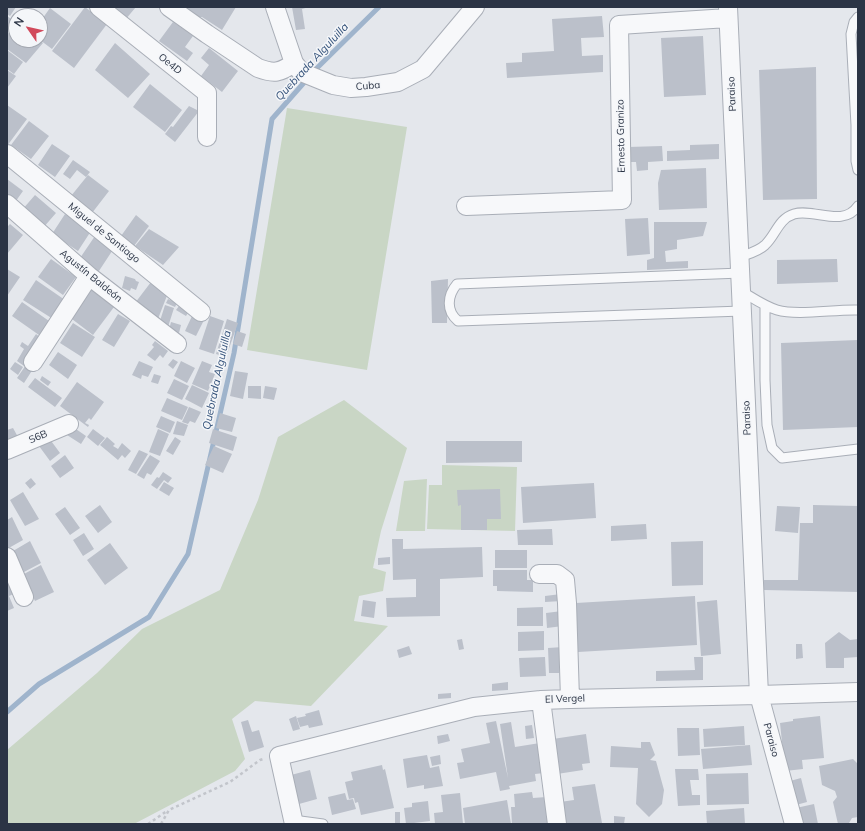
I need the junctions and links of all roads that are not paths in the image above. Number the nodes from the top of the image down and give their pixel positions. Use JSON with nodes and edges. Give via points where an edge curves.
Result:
{"nodes":[{"id":1,"x":99,"y":7,"type":"edge"},
{"id":2,"x":170,"y":7,"type":"edge"},
{"id":3,"x":275,"y":7,"type":"edge"},
{"id":4,"x":475,"y":7,"type":"edge"},
{"id":5,"x":728,"y":12,"type":"edge"},
{"id":6,"x":858,"y":17,"type":"edge"},
{"id":7,"x":855,"y":50,"type":"edge"},
{"id":8,"x":294,"y":64,"type":"junction"},
{"id":9,"x":856,"y":100,"type":"edge"},
{"id":10,"x":207,"y":137,"type":"dead end"},
{"id":11,"x":7,"y":154,"type":"edge"},
{"id":12,"x":858,"y":170,"type":"edge"},
{"id":13,"x":7,"y":204,"type":"edge"},
{"id":14,"x":466,"y":206,"type":"dead end"},
{"id":15,"x":858,"y":206,"type":"edge"},
{"id":16,"x":740,"y":265,"type":"junction"},
{"id":17,"x":88,"y":276,"type":"junction"},
{"id":18,"x":742,"y":291,"type":"junction"},
{"id":19,"x":765,"y":305,"type":"junction"},
{"id":20,"x":858,"y":310,"type":"edge"},
{"id":21,"x":742,"y":311,"type":"junction"},
{"id":22,"x":201,"y":312,"type":"dead end"},
{"id":23,"x":177,"y":344,"type":"dead end"},
{"id":24,"x":33,"y":362,"type":"dead end"},
{"id":25,"x":69,"y":424,"type":"dead end"},
{"id":26,"x":858,"y":449,"type":"edge"},
{"id":27,"x":7,"y":450,"type":"edge"},
{"id":28,"x":7,"y":557,"type":"edge"},
{"id":29,"x":539,"y":574,"type":"dead end"},
{"id":30,"x":24,"y":597,"type":"dead end"},
{"id":31,"x":858,"y":692,"type":"edge"},
{"id":32,"x":759,"y":695,"type":"junction"},
{"id":33,"x":570,"y":699,"type":"junction"},
{"id":34,"x":541,"y":700,"type":"junction"},
{"id":35,"x":293,"y":822,"type":"edge"},
{"id":36,"x":323,"y":824,"type":"edge"},
{"id":37,"x":557,"y":824,"type":"edge"},
{"id":38,"x":794,"y":824,"type":"edge"}],
"edges":[{"from":1,"to":10,"type":"street","name":"Oe4D","via":[[207,93]]},
{"from":2,"to":8,"type":"street","via":[[258,68],[282,71]]},
{"from":3,"to":8,"type":"street"},
{"from":4,"to":8,"type":"street","name":"Cuba","via":[[423,69],[398,82],[366,88],[333,85],[301,72]]},
{"from":5,"to":14,"type":"street","name":"Ernesto Granizo","via":[[619,25],[622,200]]},
{"from":5,"to":16,"type":"street","name":"Paraiso"},
{"from":6,"to":7,"type":"lane","via":[[851,34]]},
{"from":7,"to":9,"type":"lane"},
{"from":9,"to":12,"type":"lane"},
{"from":11,"to":22,"type":"street","name":"Miguel de Santiago"},
{"from":13,"to":17,"type":"street","name":"Agustín Baldeón"},
{"from":15,"to":16,"type":"lane","via":[[854,213],[844,216],[801,212],[792,214],[784,219],[765,246]]},
{"from":16,"to":18,"type":"street","name":"Paraiso"},
{"from":16,"to":21,"type":"lane","via":[[457,284],[451,291],[449,305],[452,316],[458,321]]},
{"from":17,"to":23,"type":"street","name":"Agustín Baldeón"},
{"from":17,"to":24,"type":"street"},
{"from":18,"to":19,"type":"lane"},
{"from":18,"to":21,"type":"street","name":"Paraiso"},
{"from":19,"to":20,"type":"lane","via":[[779,310],[802,312]]},
{"from":19,"to":26,"type":"lane","via":[[767,426],[772,448],[782,458]]},
{"from":21,"to":32,"type":"street","name":"Paraiso"},
{"from":25,"to":27,"type":"street","name":"S6B"},
{"from":28,"to":30,"type":"street"},
{"from":29,"to":33,"type":"street","via":[[557,574],[565,580]]},
{"from":31,"to":32,"type":"street","name":"El Vergel"},
{"from":32,"to":33,"type":"street","name":"El Vergel"},
{"from":32,"to":38,"type":"street","name":"Paraiso"},
{"from":33,"to":34,"type":"street","name":"El Vergel"},
{"from":34,"to":35,"type":"street","name":"El Vergel","via":[[474,708],[279,756]]},
{"from":34,"to":37,"type":"street"},
{"from":35,"to":36,"type":"lane"}]}
